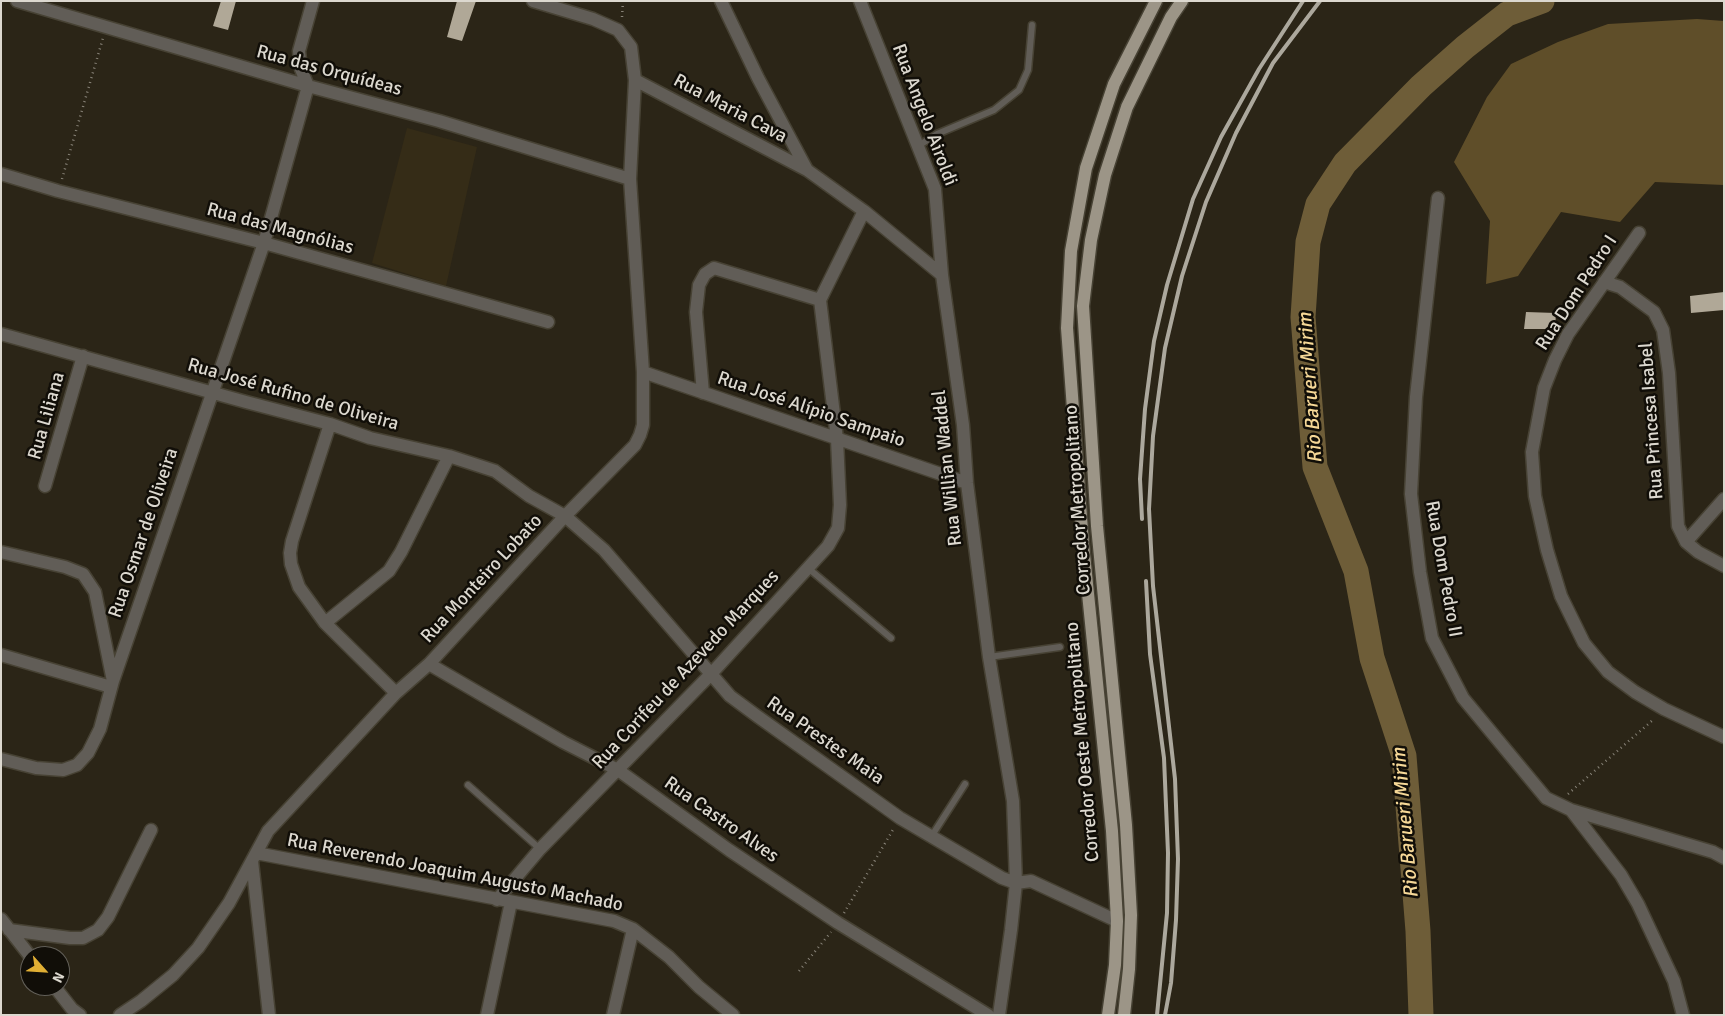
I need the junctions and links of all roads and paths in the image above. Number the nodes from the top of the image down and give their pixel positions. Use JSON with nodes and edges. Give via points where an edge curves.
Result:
{"nodes":[{"id":1,"x":17,"y":1,"type":"edge"},
{"id":2,"x":314,"y":1,"type":"edge"},
{"id":3,"x":533,"y":1,"type":"edge"},
{"id":4,"x":721,"y":1,"type":"edge"},
{"id":5,"x":860,"y":1,"type":"edge"},
{"id":6,"x":1156,"y":1,"type":"edge"},
{"id":7,"x":1182,"y":1,"type":"edge"},
{"id":8,"x":1032,"y":26,"type":"dead end"},
{"id":9,"x":106,"y":27,"type":"junction"},
{"id":10,"x":635,"y":80,"type":"junction"},
{"id":11,"x":308,"y":86,"type":"junction"},
{"id":12,"x":918,"y":146,"type":"junction"},
{"id":13,"x":807,"y":170,"type":"junction"},
{"id":14,"x":1,"y":174,"type":"edge"},
{"id":15,"x":630,"y":179,"type":"junction"},
{"id":16,"x":58,"y":190,"type":"junction"},
{"id":17,"x":1438,"y":198,"type":"dead end"},
{"id":18,"x":864,"y":211,"type":"junction"},
{"id":19,"x":1639,"y":233,"type":"dead end"},
{"id":20,"x":264,"y":243,"type":"junction"},
{"id":21,"x":942,"y":275,"type":"junction"},
{"id":22,"x":1604,"y":282,"type":"junction"},
{"id":23,"x":820,"y":300,"type":"junction"},
{"id":24,"x":548,"y":322,"type":"dead end"},
{"id":25,"x":1,"y":334,"type":"edge"},
{"id":26,"x":83,"y":356,"type":"junction"},
{"id":27,"x":643,"y":372,"type":"junction"},
{"id":28,"x":213,"y":392,"type":"junction"},
{"id":29,"x":703,"y":393,"type":"junction"},
{"id":30,"x":330,"y":424,"type":"junction"},
{"id":31,"x":837,"y":439,"type":"junction"},
{"id":32,"x":449,"y":456,"type":"junction"},
{"id":33,"x":967,"y":483,"type":"junction"},
{"id":34,"x":46,"y":486,"type":"dead end"},
{"id":35,"x":1724,"y":499,"type":"edge"},
{"id":36,"x":565,"y":516,"type":"junction"},
{"id":37,"x":1686,"y":542,"type":"junction"},
{"id":38,"x":1,"y":552,"type":"edge"},
{"id":39,"x":1724,"y":566,"type":"edge"},
{"id":40,"x":808,"y":568,"type":"junction"},
{"id":41,"x":325,"y":623,"type":"junction"},
{"id":42,"x":891,"y":638,"type":"dead end"},
{"id":43,"x":1060,"y":648,"type":"dead end"},
{"id":44,"x":1,"y":655,"type":"edge"},
{"id":45,"x":989,"y":657,"type":"junction"},
{"id":46,"x":429,"y":664,"type":"junction"},
{"id":47,"x":711,"y":674,"type":"junction"},
{"id":48,"x":112,"y":684,"type":"junction"},
{"id":49,"x":396,"y":693,"type":"junction"},
{"id":50,"x":1664,"y":709,"type":"junction"},
{"id":51,"x":1724,"y":737,"type":"edge"},
{"id":52,"x":1,"y":759,"type":"edge"},
{"id":53,"x":618,"y":770,"type":"junction"},
{"id":54,"x":964,"y":784,"type":"dead end"},
{"id":55,"x":468,"y":785,"type":"dead end"},
{"id":56,"x":1558,"y":802,"type":"junction"},
{"id":57,"x":1571,"y":810,"type":"junction"},
{"id":58,"x":900,"y":818,"type":"junction"},
{"id":59,"x":151,"y":830,"type":"dead end"},
{"id":60,"x":931,"y":836,"type":"junction"},
{"id":61,"x":540,"y":849,"type":"junction"},
{"id":62,"x":254,"y":857,"type":"junction"},
{"id":63,"x":1724,"y":858,"type":"edge"},
{"id":64,"x":1016,"y":882,"type":"junction"},
{"id":65,"x":498,"y":900,"type":"junction"},
{"id":66,"x":511,"y":902,"type":"junction"},
{"id":67,"x":1,"y":919,"type":"edge"},
{"id":68,"x":1117,"y":921,"type":"junction"},
{"id":69,"x":838,"y":923,"type":"junction"},
{"id":70,"x":633,"y":929,"type":"junction"},
{"id":71,"x":9,"y":930,"type":"junction"},
{"id":72,"x":22,"y":946,"type":"edge"},
{"id":73,"x":799,"y":971,"type":"dead end"},
{"id":74,"x":62,"y":996,"type":"edge"},
{"id":75,"x":80,"y":1015,"type":"edge"},
{"id":76,"x":120,"y":1015,"type":"edge"},
{"id":77,"x":269,"y":1015,"type":"edge"},
{"id":78,"x":487,"y":1015,"type":"edge"},
{"id":79,"x":613,"y":1015,"type":"edge"},
{"id":80,"x":733,"y":1015,"type":"edge"},
{"id":81,"x":988,"y":1015,"type":"edge"},
{"id":82,"x":999,"y":1015,"type":"edge"},
{"id":83,"x":1108,"y":1015,"type":"edge"},
{"id":84,"x":1123,"y":1015,"type":"edge"},
{"id":85,"x":1683,"y":1015,"type":"edge"}],
"edges":[{"from":1,"to":9,"type":"street","name":"Rua das Orquídeas"},
{"from":2,"to":11,"type":"street","via":[[299,51],[301,69]]},
{"from":3,"to":10,"type":"street","name":"Rua Monteiro Lobato","via":[[618,30],[631,47]]},
{"from":4,"to":13,"type":"street"},
{"from":5,"to":12,"type":"street","name":"Rua Angelo Airoldi"},
{"from":6,"to":68,"type":"main road","name":"Corredor Oeste Metropolitano","via":[[1114,84],[1086,168],[1071,252],[1067,328],[1083,544],[1112,831]]},
{"from":7,"to":84,"type":"main road","name":"Corredor Metropolitano","via":[[1126,107],[1105,175],[1093,230],[1083,306],[1097,526],[1126,825],[1131,915]]},
{"from":8,"to":12,"type":"lane","via":[[1028,70],[1019,90],[994,110],[937,134]]},
{"from":9,"to":11,"type":"street","name":"Rua das Orquídeas"},
{"from":9,"to":16,"type":"path"},
{"from":10,"to":13,"type":"street","name":"Rua Maria Cava"},
{"from":10,"to":15,"type":"street","name":"Rua Monteiro Lobato"},
{"from":11,"to":15,"type":"street","name":"Rua das Orquídeas","via":[[439,120]]},
{"from":11,"to":20,"type":"street","name":"Rua Osmar de Oliveira"},
{"from":12,"to":21,"type":"street","name":"Rua Angelo Airoldi","via":[[935,189]]},
{"from":13,"to":18,"type":"street"},
{"from":14,"to":16,"type":"street","name":"Rua das Magnólias"},
{"from":15,"to":27,"type":"street","name":"Rua Monteiro Lobato"},
{"from":16,"to":20,"type":"street","name":"Rua das Magnólias"},
{"from":17,"to":56,"type":"street","name":"Rua Dom Pedro II","via":[[1416,397],[1411,494],[1432,638],[1463,698],[1546,798]]},
{"from":18,"to":21,"type":"street"},
{"from":18,"to":23,"type":"street"},
{"from":19,"to":22,"type":"street","name":"Rua Dom Pedro I"},
{"from":20,"to":24,"type":"street","name":"Rua das Magnólias"},
{"from":20,"to":28,"type":"street","name":"Rua Osmar de Oliveira"},
{"from":21,"to":33,"type":"street","name":"Rua Willian Waddel","via":[[963,425]]},
{"from":22,"to":37,"type":"street","name":"Rua Princesa Isabel","via":[[1620,287],[1654,312],[1664,330],[1678,526]]},
{"from":22,"to":50,"type":"street","name":"Rua Dom Pedro I","via":[[1568,334],[1544,388],[1532,452],[1535,496],[1561,596],[1584,643],[1608,672]]},
{"from":23,"to":29,"type":"street","via":[[714,268],[706,274],[699,285],[696,312]]},
{"from":23,"to":31,"type":"street","name":"Rua Corifeu de Azevedo Marques"},
{"from":25,"to":26,"type":"street","name":"Rua José Rufino de Oliveira"},
{"from":26,"to":28,"type":"street","name":"Rua José Rufino de Oliveira"},
{"from":26,"to":34,"type":"street","name":"Rua Liliana"},
{"from":27,"to":29,"type":"street","name":"Rua José Alípio Sampaio"},
{"from":27,"to":36,"type":"street","name":"Rua Monteiro Lobato","via":[[643,425],[635,445]]},
{"from":28,"to":30,"type":"street","name":"Rua José Rufino de Oliveira"},
{"from":28,"to":48,"type":"street","name":"Rua Osmar de Oliveira"},
{"from":29,"to":31,"type":"street","name":"Rua José Alípio Sampaio"},
{"from":30,"to":32,"type":"street","name":"Rua José Rufino de Oliveira","via":[[370,438]]},
{"from":30,"to":41,"type":"street","via":[[290,553],[299,587]]},
{"from":31,"to":33,"type":"street","name":"Rua José Alípio Sampaio"},
{"from":31,"to":40,"type":"street","name":"Rua Corifeu de Azevedo Marques","via":[[838,528],[828,546]]},
{"from":32,"to":36,"type":"street","name":"Rua José Rufino de Oliveira","via":[[495,471],[529,496]]},
{"from":32,"to":41,"type":"street","via":[[389,571]]},
{"from":33,"to":45,"type":"street","name":"Rua Willian Waddel"},
{"from":35,"to":37,"type":"street"},
{"from":36,"to":46,"type":"street","name":"Rua Monteiro Lobato"},
{"from":36,"to":47,"type":"street","name":"Rua Prestes Maia","via":[[604,550]]},
{"from":37,"to":39,"type":"street"},
{"from":38,"to":48,"type":"street","via":[[83,574],[95,592]]},
{"from":40,"to":42,"type":"lane"},
{"from":40,"to":47,"type":"street","name":"Rua Corifeu de Azevedo Marques"},
{"from":41,"to":49,"type":"street"},
{"from":43,"to":45,"type":"lane"},
{"from":44,"to":48,"type":"street"},
{"from":45,"to":64,"type":"street","name":"Rua Willian Waddel","via":[[1013,801]]},
{"from":46,"to":49,"type":"street","name":"Rua Monteiro Lobato"},
{"from":46,"to":53,"type":"street","name":"Rua Castro Alves"},
{"from":47,"to":53,"type":"street","name":"Rua Corifeu de Azevedo Marques"},
{"from":47,"to":58,"type":"street","name":"Rua Prestes Maia","via":[[730,696]]},
{"from":48,"to":52,"type":"street","name":"Rua Osmar de Oliveira","via":[[100,730],[78,765],[62,770],[36,768]]},
{"from":49,"to":62,"type":"street","name":"Rua Monteiro Lobato","via":[[268,831]]},
{"from":50,"to":51,"type":"street","name":"Rua Dom Pedro I"},
{"from":50,"to":56,"type":"path"},
{"from":53,"to":61,"type":"street","name":"Rua Corifeu de Azevedo Marques"},
{"from":53,"to":69,"type":"street","name":"Rua Castro Alves"},
{"from":54,"to":60,"type":"lane"},
{"from":55,"to":61,"type":"lane"},
{"from":56,"to":57,"type":"street","name":"Rua Dom Pedro II"},
{"from":57,"to":63,"type":"street"},
{"from":57,"to":85,"type":"street","name":"Rua Dom Pedro II","via":[[1621,875],[1638,904],[1674,981]]},
{"from":58,"to":60,"type":"street","name":"Rua Prestes Maia"},
{"from":58,"to":69,"type":"path"},
{"from":59,"to":71,"type":"street","via":[[108,917],[98,930],[83,938],[70,938]]},
{"from":60,"to":64,"type":"street","name":"Rua Prestes Maia","via":[[1002,878]]},
{"from":61,"to":65,"type":"street","name":"Rua Corifeu de Azevedo Marques"},
{"from":62,"to":65,"type":"street","name":"Rua Reverendo Joaquim Augusto Machado"},
{"from":62,"to":76,"type":"street","name":"Rua Monteiro Lobato","via":[[229,903],[198,948],[174,975]]},
{"from":62,"to":77,"type":"street"},
{"from":64,"to":68,"type":"street","name":"Rua Prestes Maia","via":[[1031,881]]},
{"from":64,"to":82,"type":"street","name":"Rua Willian Waddel"},
{"from":65,"to":66,"type":"street","name":"Rua Reverendo Joaquim Augusto Machado"},
{"from":66,"to":70,"type":"street","name":"Rua Reverendo Joaquim Augusto Machado","via":[[560,909],[614,921]]},
{"from":66,"to":78,"type":"street"},
{"from":67,"to":71,"type":"street"},
{"from":68,"to":83,"type":"main road","name":"Corredor Oeste Metropolitano"},
{"from":68,"to":84,"type":"main road","via":[[1124,945],[1120,1004]]},
{"from":69,"to":73,"type":"path"},
{"from":69,"to":81,"type":"street","name":"Rua Castro Alves"},
{"from":70,"to":79,"type":"street"},
{"from":70,"to":80,"type":"street","name":"Rua Reverendo Joaquim Augusto Machado","via":[[669,956]]},
{"from":71,"to":72,"type":"street"},
{"from":74,"to":75,"type":"street"}]}
